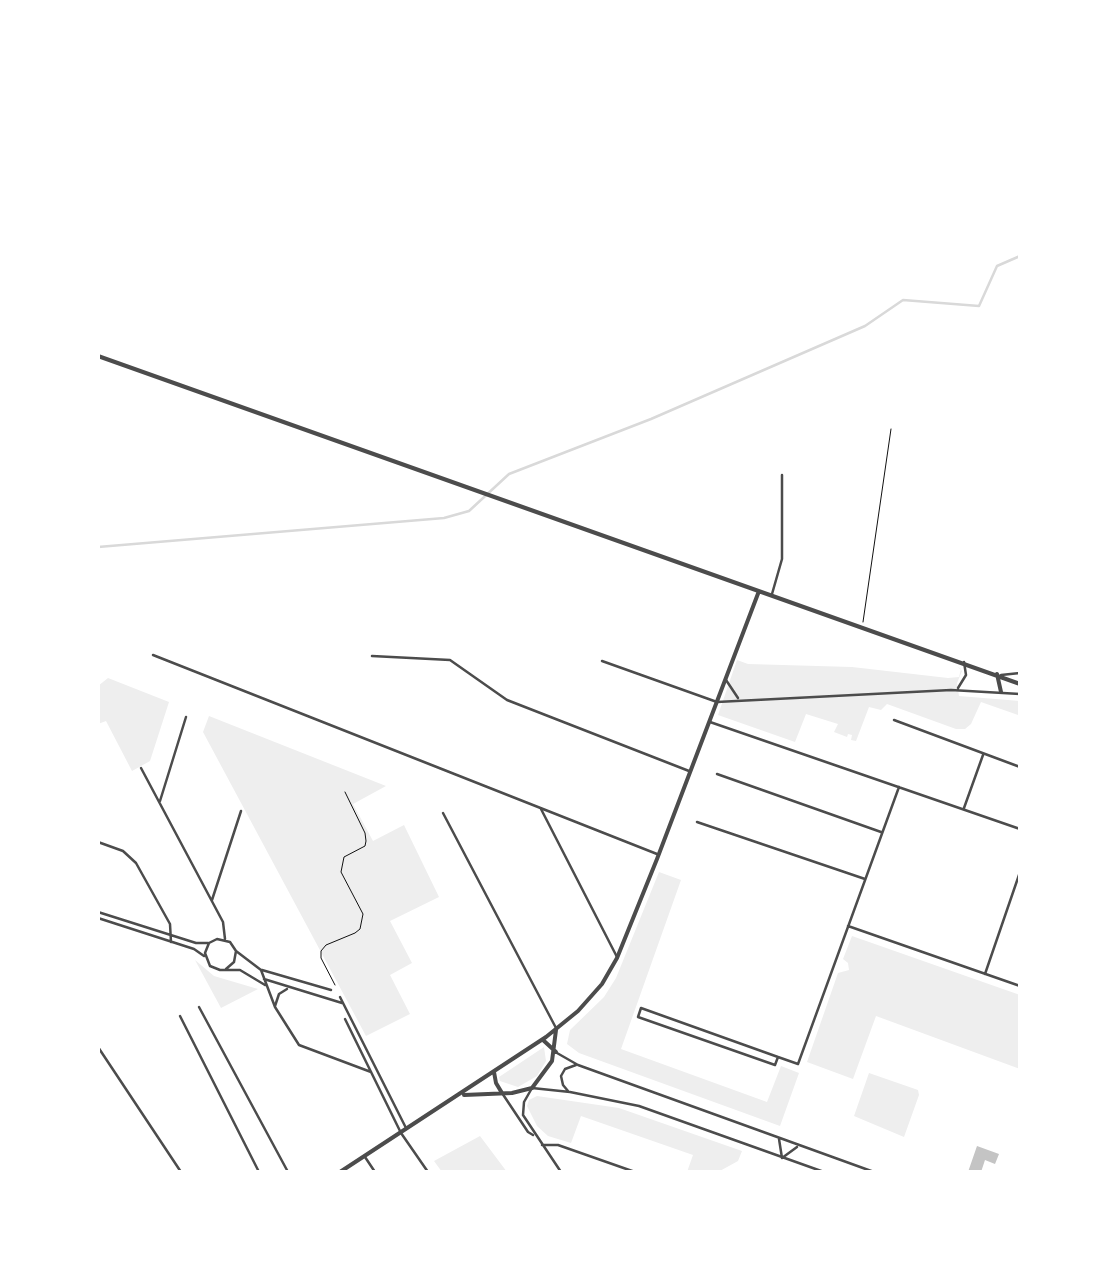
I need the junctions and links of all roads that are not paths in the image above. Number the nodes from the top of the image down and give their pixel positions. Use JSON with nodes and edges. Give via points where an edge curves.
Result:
{"nodes":[{"id":1,"x":98,"y":356,"type":"edge"},
{"id":2,"x":782,"y":475,"type":"dead end"},
{"id":3,"x":759,"y":591,"type":"junction"},
{"id":4,"x":771,"y":595,"type":"junction"},
{"id":5,"x":153,"y":655,"type":"dead end"},
{"id":6,"x":372,"y":656,"type":"dead end"},
{"id":7,"x":602,"y":661,"type":"dead end"},
{"id":8,"x":964,"y":662,"type":"junction"},
{"id":9,"x":1020,"y":673,"type":"edge"},
{"id":10,"x":998,"y":675,"type":"junction"},
{"id":11,"x":726,"y":679,"type":"junction"},
{"id":12,"x":1020,"y":684,"type":"edge"},
{"id":13,"x":957,"y":690,"type":"junction"},
{"id":14,"x":1001,"y":692,"type":"junction"},
{"id":15,"x":1020,"y":694,"type":"edge"},
{"id":16,"x":739,"y":700,"type":"junction"},
{"id":17,"x":717,"y":702,"type":"junction"},
{"id":18,"x":186,"y":717,"type":"dead end"},
{"id":19,"x":894,"y":720,"type":"dead end"},
{"id":20,"x":710,"y":722,"type":"junction"},
{"id":21,"x":984,"y":753,"type":"junction"},
{"id":22,"x":1020,"y":766,"type":"edge"},
{"id":23,"x":141,"y":768,"type":"dead end"},
{"id":24,"x":690,"y":772,"type":"junction"},
{"id":25,"x":717,"y":774,"type":"dead end"},
{"id":26,"x":899,"y":786,"type":"junction"},
{"id":27,"x":159,"y":802,"type":"junction"},
{"id":28,"x":540,"y":807,"type":"junction"},
{"id":29,"x":964,"y":809,"type":"junction"},
{"id":30,"x":241,"y":810,"type":"dead end"},
{"id":31,"x":443,"y":812,"type":"dead end"},
{"id":32,"x":697,"y":822,"type":"dead end"},
{"id":33,"x":1020,"y":829,"type":"edge"},
{"id":34,"x":882,"y":833,"type":"junction"},
{"id":35,"x":98,"y":842,"type":"edge"},
{"id":36,"x":658,"y":855,"type":"junction"},
{"id":37,"x":1020,"y":872,"type":"edge"},
{"id":38,"x":865,"y":880,"type":"junction"},
{"id":39,"x":212,"y":901,"type":"junction"},
{"id":40,"x":98,"y":912,"type":"edge"},
{"id":41,"x":98,"y":918,"type":"edge"},
{"id":42,"x":848,"y":926,"type":"junction"},
{"id":43,"x":171,"y":936,"type":"junction"},
{"id":44,"x":225,"y":939,"type":"junction"},
{"id":45,"x":171,"y":942,"type":"junction"},
{"id":46,"x":209,"y":943,"type":"junction"},
{"id":47,"x":236,"y":950,"type":"junction"},
{"id":48,"x":205,"y":957,"type":"junction"},
{"id":49,"x":617,"y":958,"type":"junction"},
{"id":50,"x":226,"y":969,"type":"junction"},
{"id":51,"x":261,"y":970,"type":"junction"},
{"id":52,"x":985,"y":974,"type":"junction"},
{"id":53,"x":264,"y":979,"type":"junction"},
{"id":54,"x":266,"y":986,"type":"junction"},
{"id":55,"x":318,"y":986,"type":"junction"},
{"id":56,"x":1020,"y":986,"type":"edge"},
{"id":57,"x":292,"y":988,"type":"junction"},
{"id":58,"x":331,"y":990,"type":"dead end"},
{"id":59,"x":316,"y":995,"type":"junction"},
{"id":60,"x":340,"y":997,"type":"road end"},
{"id":61,"x":344,"y":1003,"type":"junction"},
{"id":62,"x":199,"y":1007,"type":"dead end"},
{"id":63,"x":275,"y":1007,"type":"junction"},
{"id":64,"x":180,"y":1016,"type":"dead end"},
{"id":65,"x":345,"y":1019,"type":"dead end"},
{"id":66,"x":556,"y":1030,"type":"junction"},
{"id":67,"x":543,"y":1040,"type":"junction"},
{"id":68,"x":98,"y":1048,"type":"edge"},
{"id":69,"x":556,"y":1052,"type":"junction"},
{"id":70,"x":778,"y":1057,"type":"junction"},
{"id":71,"x":578,"y":1065,"type":"junction"},
{"id":72,"x":371,"y":1072,"type":"junction"},
{"id":73,"x":494,"y":1072,"type":"junction"},
{"id":74,"x":532,"y":1088,"type":"junction"},
{"id":75,"x":570,"y":1092,"type":"junction"},
{"id":76,"x":502,"y":1093,"type":"junction"},
{"id":77,"x":458,"y":1096,"type":"junction"},
{"id":78,"x":404,"y":1131,"type":"junction"},
{"id":79,"x":534,"y":1135,"type":"junction"},
{"id":80,"x":779,"y":1139,"type":"junction"},
{"id":81,"x":540,"y":1146,"type":"junction"},
{"id":82,"x":798,"y":1146,"type":"junction"},
{"id":83,"x":364,"y":1156,"type":"junction"},
{"id":84,"x":782,"y":1158,"type":"junction"},
{"id":85,"x":181,"y":1172,"type":"edge"},
{"id":86,"x":259,"y":1172,"type":"edge"},
{"id":87,"x":288,"y":1172,"type":"edge"},
{"id":88,"x":340,"y":1172,"type":"edge"},
{"id":89,"x":375,"y":1172,"type":"edge"},
{"id":90,"x":428,"y":1172,"type":"edge"},
{"id":91,"x":561,"y":1172,"type":"edge"},
{"id":92,"x":636,"y":1172,"type":"edge"},
{"id":93,"x":729,"y":1172,"type":"edge"},
{"id":94,"x":739,"y":1172,"type":"edge"},
{"id":95,"x":824,"y":1172,"type":"edge"},
{"id":96,"x":874,"y":1172,"type":"edge"}],
"edges":[{"from":1,"to":3,"type":"street"},
{"from":2,"to":4,"type":"street","via":[[782,559]]},
{"from":3,"to":4,"type":"street"},
{"from":3,"to":11,"type":"street"},
{"from":4,"to":8,"type":"street"},
{"from":5,"to":28,"type":"street"},
{"from":6,"to":24,"type":"street","via":[[450,660],[507,700]]},
{"from":7,"to":17,"type":"street"},
{"from":8,"to":10,"type":"street"},
{"from":8,"to":13,"type":"street"},
{"from":9,"to":10,"type":"street"},
{"from":10,"to":12,"type":"street"},
{"from":10,"to":14,"type":"street"},
{"from":11,"to":16,"type":"street"},
{"from":11,"to":17,"type":"street"},
{"from":13,"to":14,"type":"street"},
{"from":13,"to":16,"type":"street"},
{"from":14,"to":15,"type":"street"},
{"from":16,"to":17,"type":"street"},
{"from":17,"to":20,"type":"street"},
{"from":18,"to":27,"type":"street"},
{"from":19,"to":21,"type":"street"},
{"from":20,"to":24,"type":"street"},
{"from":20,"to":26,"type":"street"},
{"from":21,"to":22,"type":"street"},
{"from":21,"to":29,"type":"street"},
{"from":23,"to":27,"type":"street"},
{"from":24,"to":36,"type":"street"},
{"from":25,"to":34,"type":"street"},
{"from":26,"to":29,"type":"street"},
{"from":26,"to":34,"type":"street"},
{"from":27,"to":39,"type":"street"},
{"from":28,"to":36,"type":"street"},
{"from":28,"to":49,"type":"street"},
{"from":29,"to":33,"type":"street"},
{"from":30,"to":39,"type":"street"},
{"from":31,"to":66,"type":"street"},
{"from":32,"to":38,"type":"street"},
{"from":34,"to":38,"type":"street"},
{"from":35,"to":43,"type":"street","via":[[136,863]]},
{"from":36,"to":49,"type":"street"},
{"from":37,"to":52,"type":"street"},
{"from":38,"to":42,"type":"street"},
{"from":39,"to":44,"type":"street"},
{"from":40,"to":43,"type":"street"},
{"from":41,"to":45,"type":"street"},
{"from":42,"to":52,"type":"street"},
{"from":42,"to":70,"type":"street","via":[[798,1064]]},
{"from":43,"to":45,"type":"street"},
{"from":43,"to":46,"type":"street"},
{"from":44,"to":46,"type":"street"},
{"from":44,"to":47,"type":"street"},
{"from":45,"to":48,"type":"street"},
{"from":46,"to":48,"type":"street"},
{"from":47,"to":50,"type":"street"},
{"from":47,"to":51,"type":"street"},
{"from":48,"to":50,"type":"street","via":[[215,969]]},
{"from":49,"to":66,"type":"street","via":[[594,994]]},
{"from":50,"to":54,"type":"street"},
{"from":51,"to":53,"type":"street"},
{"from":51,"to":55,"type":"street"},
{"from":52,"to":56,"type":"street"},
{"from":53,"to":54,"type":"street"},
{"from":53,"to":57,"type":"street"},
{"from":54,"to":63,"type":"street"},
{"from":55,"to":58,"type":"street"},
{"from":55,"to":59,"type":"street"},
{"from":57,"to":59,"type":"street"},
{"from":57,"to":63,"type":"street","via":[[279,994]]},
{"from":59,"to":61,"type":"street"},
{"from":60,"to":61,"type":"street"},
{"from":61,"to":78,"type":"street"},
{"from":62,"to":87,"type":"street"},
{"from":63,"to":72,"type":"street","via":[[299,1045]]},
{"from":64,"to":86,"type":"street"},
{"from":65,"to":72,"type":"street"},
{"from":66,"to":67,"type":"street"},
{"from":66,"to":69,"type":"street"},
{"from":67,"to":69,"type":"street"},
{"from":67,"to":73,"type":"street"},
{"from":68,"to":85,"type":"street"},
{"from":69,"to":71,"type":"street"},
{"from":69,"to":74,"type":"street"},
{"from":70,"to":70,"type":"street","via":[[641,1008],[638,1017],[775,1065]]},
{"from":71,"to":75,"type":"street","via":[[561,1076]]},
{"from":71,"to":80,"type":"street"},
{"from":72,"to":78,"type":"street"},
{"from":73,"to":76,"type":"street"},
{"from":73,"to":77,"type":"street"},
{"from":74,"to":75,"type":"street"},
{"from":74,"to":76,"type":"street"},
{"from":74,"to":79,"type":"street","via":[[522,1111]]},
{"from":75,"to":84,"type":"street","via":[[644,1108]]},
{"from":76,"to":77,"type":"street"},
{"from":76,"to":79,"type":"street"},
{"from":77,"to":78,"type":"street"},
{"from":78,"to":83,"type":"street"},
{"from":78,"to":90,"type":"street"},
{"from":79,"to":81,"type":"street"},
{"from":80,"to":82,"type":"street"},
{"from":80,"to":84,"type":"street"},
{"from":81,"to":91,"type":"street"},
{"from":81,"to":92,"type":"street","via":[[556,1144]]},
{"from":82,"to":84,"type":"street"},
{"from":82,"to":96,"type":"street"},
{"from":83,"to":88,"type":"street"},
{"from":83,"to":89,"type":"street"},
{"from":84,"to":95,"type":"street"},
{"from":93,"to":94,"type":"street"}]}
